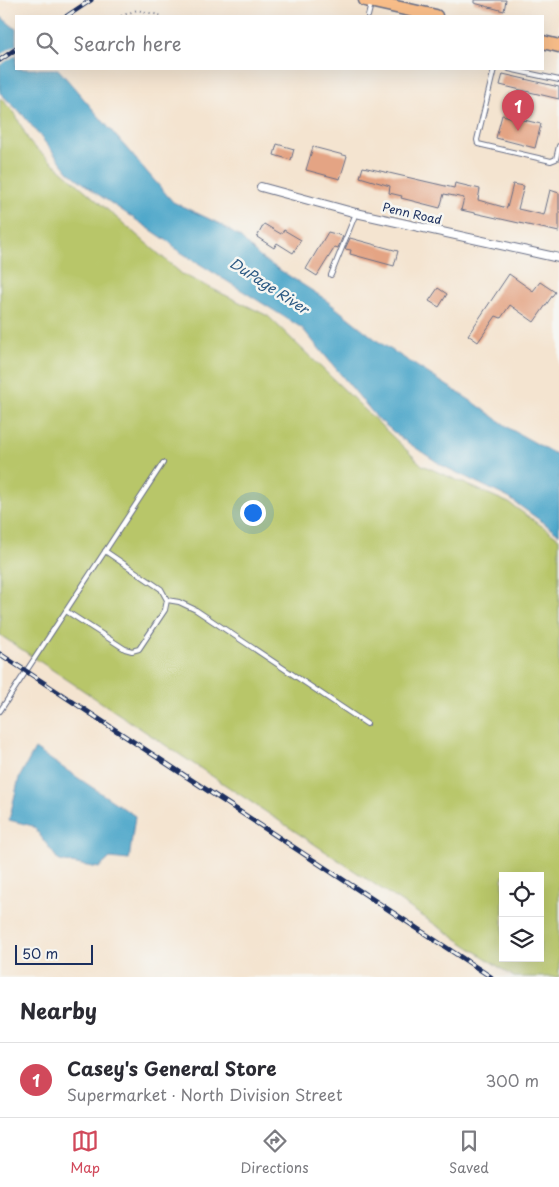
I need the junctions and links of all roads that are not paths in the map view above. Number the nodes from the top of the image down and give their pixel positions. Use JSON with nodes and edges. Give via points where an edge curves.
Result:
{"nodes":[{"id":1,"x":369,"y":1,"type":"edge"},
{"id":2,"x":368,"y":15,"type":"edge"},
{"id":3,"x":432,"y":15,"type":"edge"},
{"id":4,"x":544,"y":42,"type":"edge"},
{"id":5,"x":559,"y":46,"type":"edge"},
{"id":6,"x":494,"y":70,"type":"edge"},
{"id":7,"x":514,"y":70,"type":"edge"},
{"id":8,"x":559,"y":80,"type":"edge"},
{"id":9,"x":559,"y":146,"type":"edge"},
{"id":10,"x":261,"y":187,"type":"dead end"},
{"id":11,"x":356,"y":213,"type":"junction"},
{"id":12,"x":559,"y":258,"type":"edge"},
{"id":13,"x":331,"y":275,"type":"dead end"},
{"id":14,"x":163,"y":463,"type":"dead end"},
{"id":15,"x":105,"y":551,"type":"junction"},
{"id":16,"x":167,"y":600,"type":"junction"},
{"id":17,"x":66,"y":610,"type":"junction"},
{"id":18,"x":0,"y":710,"type":"edge"},
{"id":19,"x":367,"y":724,"type":"dead end"}],
"edges":[{"from":1,"to":2,"type":"lane"},
{"from":1,"to":3,"type":"main road"},
{"from":4,"to":5,"type":"main road"},
{"from":6,"to":9,"type":"lane","via":[[476,140],[478,144],[551,161],[556,159]]},
{"from":7,"to":8,"type":"lane"},
{"from":10,"to":11,"type":"street","name":"Penn Road"},
{"from":11,"to":12,"type":"street","name":"Penn Road"},
{"from":11,"to":13,"type":"lane"},
{"from":14,"to":15,"type":"lane"},
{"from":15,"to":16,"type":"lane","via":[[160,589]]},
{"from":15,"to":17,"type":"lane"},
{"from":16,"to":17,"type":"lane","via":[[165,610],[144,641],[132,651]]},
{"from":16,"to":19,"type":"lane","via":[[196,610]]},
{"from":17,"to":18,"type":"lane"}]}
